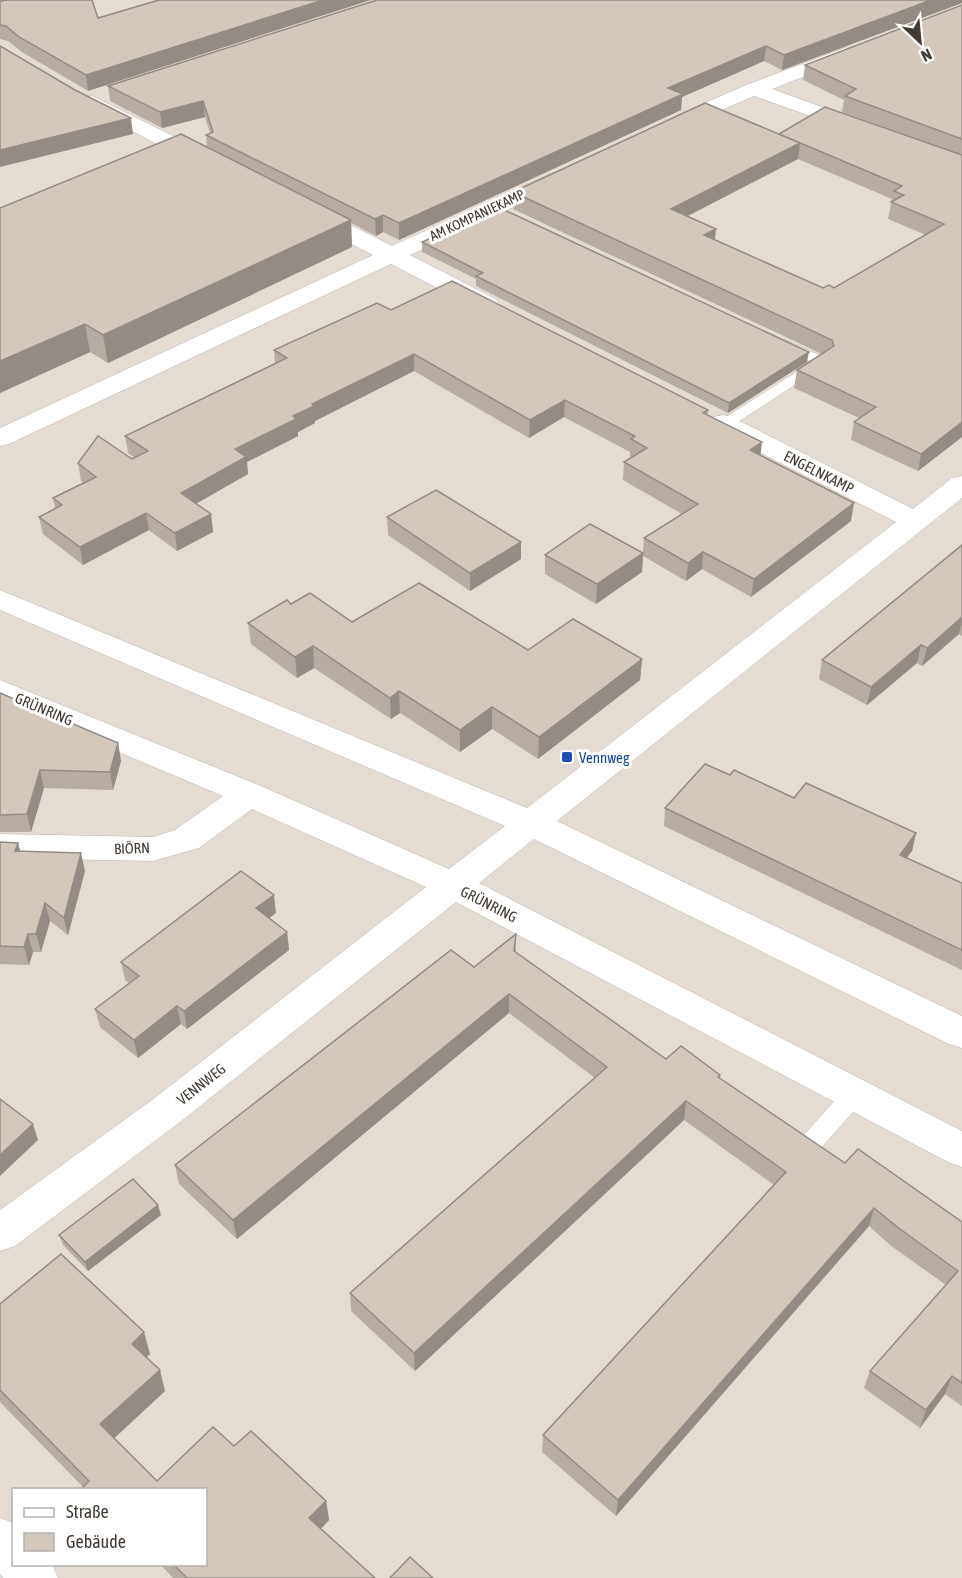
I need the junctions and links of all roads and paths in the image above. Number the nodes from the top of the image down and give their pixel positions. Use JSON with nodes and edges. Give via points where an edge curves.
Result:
{"nodes":[{"id":1,"x":863,"y":48,"type":"edge"},
{"id":2,"x":753,"y":89,"type":"junction"},
{"id":3,"x":109,"y":93,"type":"edge"},
{"id":4,"x":874,"y":132,"type":"edge"},
{"id":5,"x":653,"y":133,"type":"edge"},
{"id":6,"x":222,"y":169,"type":"edge"},
{"id":7,"x":570,"y":172,"type":"edge"},
{"id":8,"x":296,"y":207,"type":"edge"},
{"id":9,"x":495,"y":207,"type":"junction"},
{"id":10,"x":516,"y":217,"type":"edge"},
{"id":11,"x":392,"y":255,"type":"junction"},
{"id":12,"x":506,"y":314,"type":"edge"},
{"id":13,"x":770,"y":337,"type":"edge"},
{"id":14,"x":714,"y":419,"type":"joint"},
{"id":15,"x":0,"y":438,"type":"edge"},
{"id":16,"x":962,"y":484,"type":"edge"},
{"id":17,"x":914,"y":520,"type":"junction"},
{"id":18,"x":0,"y":599,"type":"edge"},
{"id":19,"x":0,"y":690,"type":"edge"},
{"id":20,"x":249,"y":794,"type":"junction"},
{"id":21,"x":530,"y":823,"type":"junction"},
{"id":22,"x":0,"y":846,"type":"edge"},
{"id":23,"x":453,"y":885,"type":"junction"},
{"id":24,"x":962,"y":1034,"type":"edge"},
{"id":25,"x":855,"y":1094,"type":"junction"},
{"id":26,"x":811,"y":1143,"type":"edge"},
{"id":27,"x":962,"y":1150,"type":"edge"},
{"id":28,"x":0,"y":1233,"type":"edge"},
{"id":29,"x":0,"y":1541,"type":"edge"},
{"id":30,"x":12,"y":1554,"type":"edge"},
{"id":31,"x":23,"y":1566,"type":"edge"},
{"id":32,"x":34,"y":1578,"type":"edge"}],
"edges":[{"from":1,"to":2,"type":"street"},
{"from":2,"to":4,"type":"street"},
{"from":2,"to":5,"type":"street"},
{"from":3,"to":6,"type":"street","via":[[81,97]]},
{"from":7,"to":9,"type":"street","name":"AM KOMPANIEKAMP"},
{"from":8,"to":11,"type":"street"},
{"from":9,"to":10,"type":"lane"},
{"from":9,"to":11,"type":"street","name":"AM KOMPANIEKAMP"},
{"from":11,"to":12,"type":"street"},
{"from":11,"to":15,"type":"street","name":"AM KOMPANIEKAMP"},
{"from":13,"to":14,"type":"lane","name":"ENGELNKAMP","via":[[823,362]]},
{"from":14,"to":17,"type":"street","name":"ENGELNKAMP"},
{"from":16,"to":17,"type":"street","name":"VENNWEG"},
{"from":17,"to":21,"type":"street","name":"VENNWEG"},
{"from":18,"to":21,"type":"street"},
{"from":19,"to":20,"type":"street","name":"GRÜNRING"},
{"from":20,"to":22,"type":"street","name":"BIÖRN","via":[[187,839],[153,849]]},
{"from":20,"to":23,"type":"street","name":"GRÜNRING"},
{"from":21,"to":23,"type":"street","name":"VENNWEG"},
{"from":21,"to":24,"type":"street"},
{"from":23,"to":25,"type":"street","name":"GRÜNRING"},
{"from":23,"to":28,"type":"street","name":"VENNWEG","via":[[166,1111]]},
{"from":25,"to":26,"type":"lane"},
{"from":25,"to":27,"type":"street","name":"GRÜNRING"},
{"from":29,"to":30,"type":"street"},
{"from":31,"to":32,"type":"street"}]}
